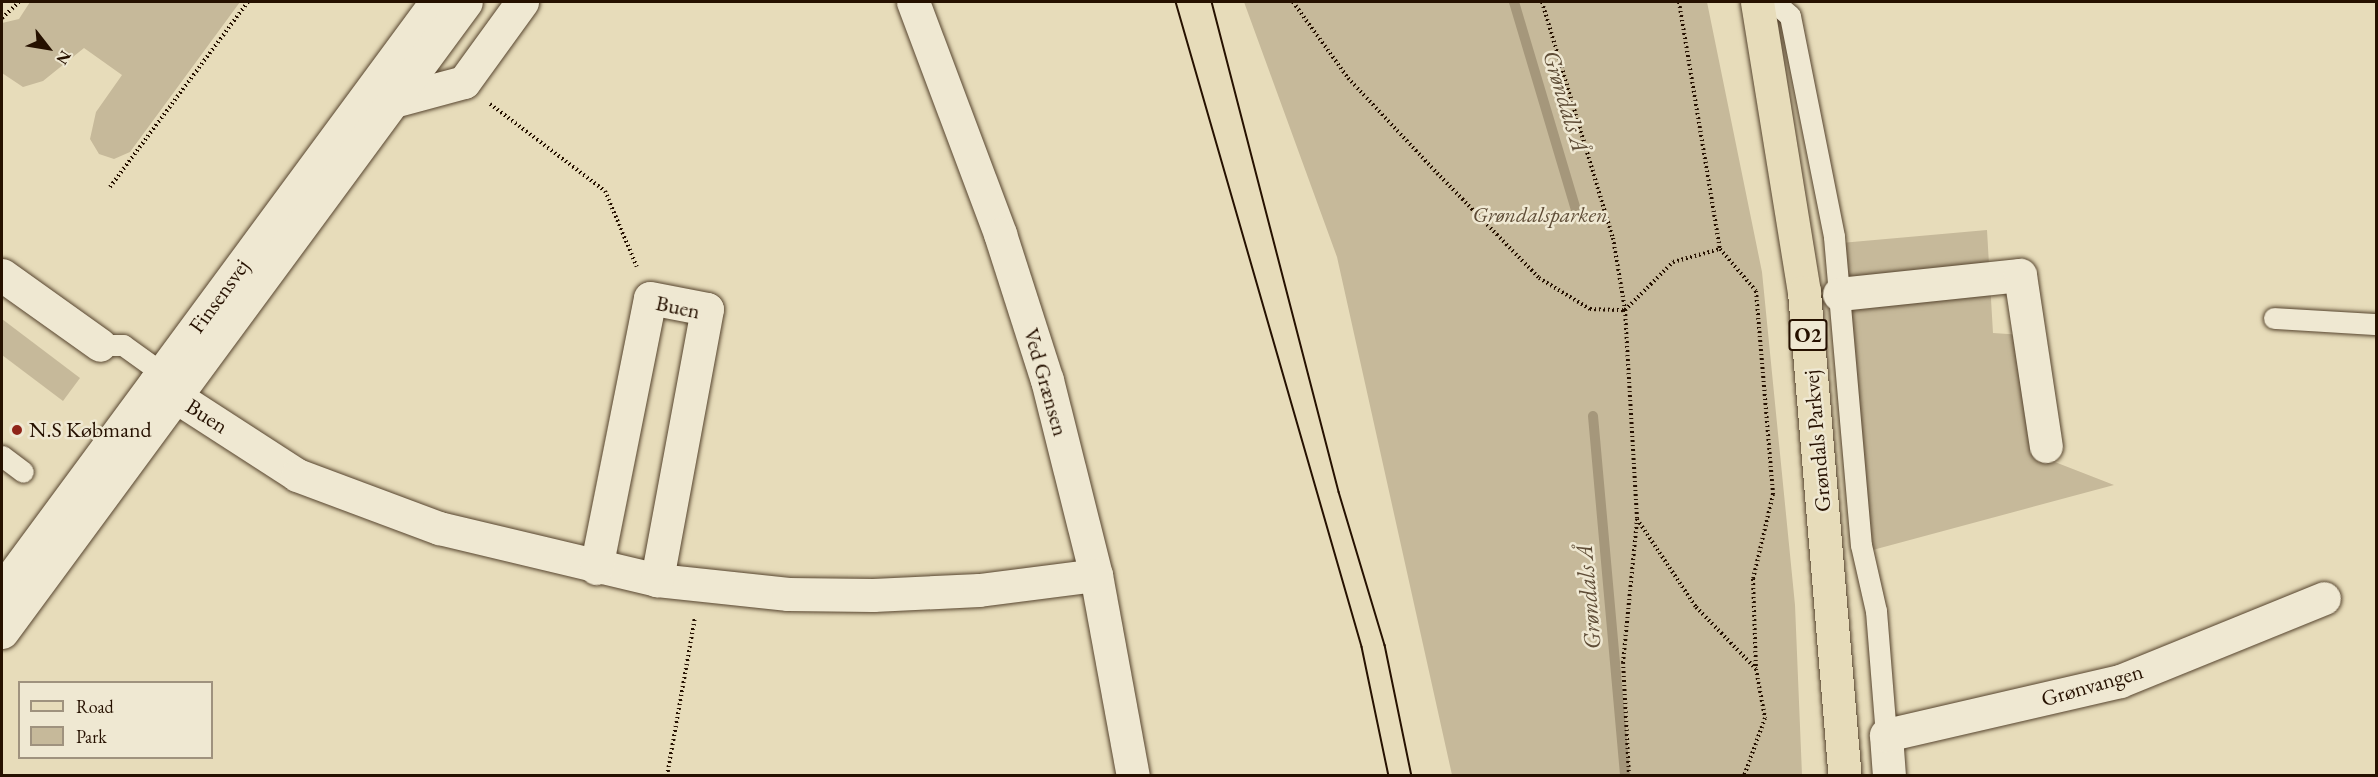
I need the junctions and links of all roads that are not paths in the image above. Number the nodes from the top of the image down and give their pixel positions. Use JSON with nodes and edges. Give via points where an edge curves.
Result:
{"nodes":[{"id":1,"x":436,"y":2,"type":"edge"},
{"id":2,"x":466,"y":2,"type":"edge"},
{"id":3,"x":522,"y":2,"type":"edge"},
{"id":4,"x":913,"y":2,"type":"edge"},
{"id":5,"x":1757,"y":2,"type":"edge"},
{"id":6,"x":1774,"y":2,"type":"edge"},
{"id":7,"x":386,"y":92,"type":"junction"},
{"id":8,"x":2,"y":275,"type":"edge"},
{"id":9,"x":1839,"y":294,"type":"junction"},
{"id":10,"x":2274,"y":318,"type":"dead end"},
{"id":11,"x":2376,"y":324,"type":"edge"},
{"id":12,"x":100,"y":345,"type":"joint"},
{"id":13,"x":164,"y":384,"type":"junction"},
{"id":14,"x":2046,"y":446,"type":"dead end"},
{"id":15,"x":2,"y":456,"type":"edge"},
{"id":16,"x":23,"y":472,"type":"dead end"},
{"id":17,"x":596,"y":568,"type":"junction"},
{"id":18,"x":1096,"y":575,"type":"junction"},
{"id":19,"x":657,"y":580,"type":"junction"},
{"id":20,"x":2,"y":590,"type":"edge"},
{"id":21,"x":2324,"y":598,"type":"dead end"},
{"id":22,"x":2,"y":632,"type":"edge"},
{"id":23,"x":1886,"y":735,"type":"junction"},
{"id":24,"x":1133,"y":776,"type":"edge"},
{"id":25,"x":1845,"y":776,"type":"edge"},
{"id":26,"x":1889,"y":776,"type":"edge"}],
"edges":[{"from":1,"to":7,"type":"street","name":"Finsensvej"},
{"from":2,"to":7,"type":"street","name":"Finsensvej"},
{"from":3,"to":7,"type":"street","via":[[464,82]]},
{"from":4,"to":18,"type":"street","name":"Ved Grænsen","via":[[1000,234],[1047,380]]},
{"from":5,"to":25,"type":"main road","name":"Grøndals Parkvej","number":"O2","via":[[1804,292]]},
{"from":6,"to":9,"type":"lane","name":"Grøndals Parkvej","via":[[1790,16],[1834,237]]},
{"from":7,"to":13,"type":"street","name":"Finsensvej"},
{"from":8,"to":12,"type":"street"},
{"from":9,"to":14,"type":"street","via":[[2020,274]]},
{"from":9,"to":23,"type":"lane","name":"Grøndals Parkvej","via":[[1861,545],[1875,611]]},
{"from":10,"to":11,"type":"lane"},
{"from":12,"to":13,"type":"lane","via":[[123,345]]},
{"from":13,"to":17,"type":"street","name":"Buen","via":[[297,475],[439,528]]},
{"from":13,"to":20,"type":"street","name":"Finsensvej"},
{"from":13,"to":22,"type":"street","name":"Finsensvej"},
{"from":15,"to":16,"type":"lane"},
{"from":17,"to":19,"type":"street","name":"Buen"},
{"from":17,"to":19,"type":"street","name":"Buen","via":[[650,298],[707,309]]},
{"from":18,"to":19,"type":"street","name":"Buen","via":[[979,590],[873,595],[701,588]]},
{"from":18,"to":24,"type":"street","name":"Ved Grænsen"},
{"from":21,"to":23,"type":"street","name":"Grønvangen","via":[[2120,681]]},
{"from":23,"to":26,"type":"street","name":"Grøndals Parkvej"}]}
